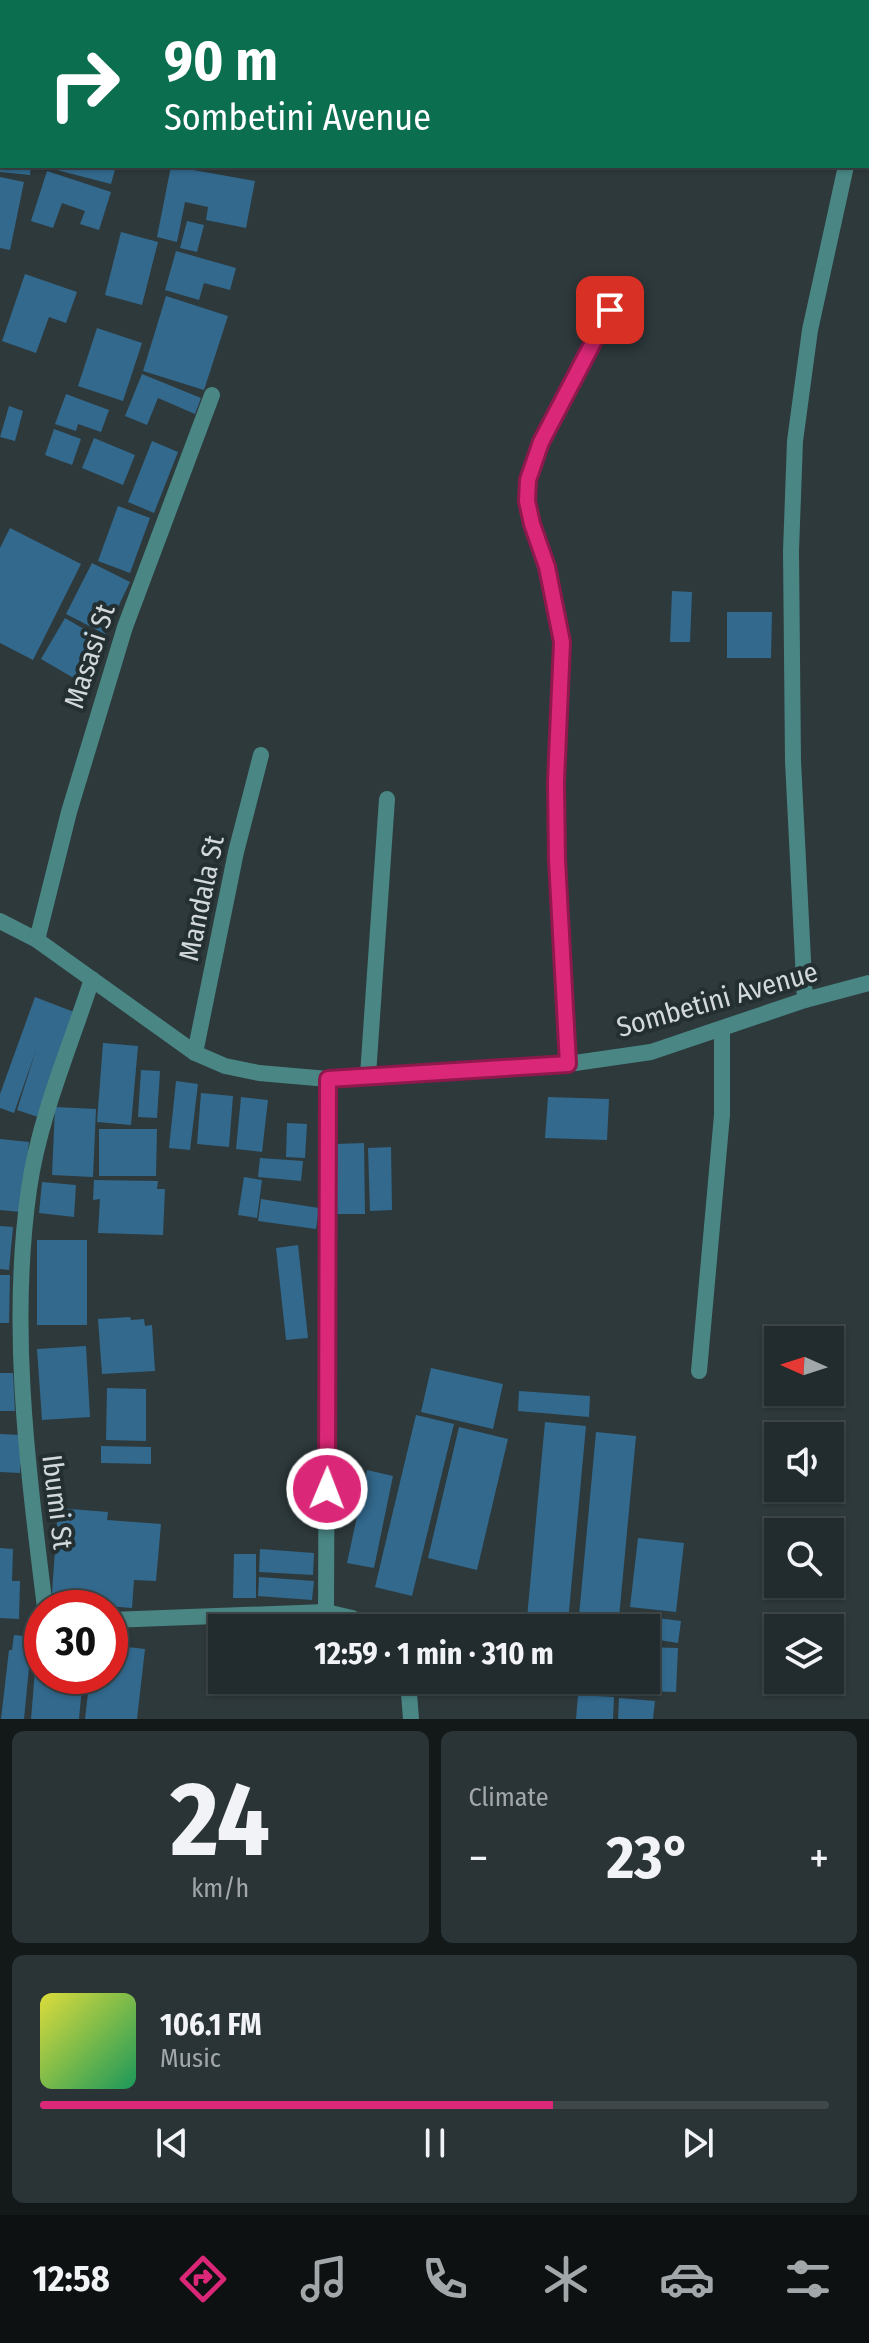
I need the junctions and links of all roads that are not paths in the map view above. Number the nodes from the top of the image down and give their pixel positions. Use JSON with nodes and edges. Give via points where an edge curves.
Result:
{"nodes":[{"id":1,"x":846,"y":168,"type":"edge"},
{"id":2,"x":610,"y":310,"type":"dead end"},
{"id":3,"x":212,"y":395,"type":"dead end"},
{"id":4,"x":261,"y":755,"type":"dead end"},
{"id":5,"x":387,"y":799,"type":"dead end"},
{"id":6,"x":0,"y":921,"type":"edge"},
{"id":7,"x":37,"y":940,"type":"junction"},
{"id":8,"x":92,"y":979,"type":"junction"},
{"id":9,"x":869,"y":983,"type":"edge"},
{"id":10,"x":805,"y":1000,"type":"junction"},
{"id":11,"x":722,"y":1029,"type":"junction"},
{"id":12,"x":195,"y":1053,"type":"junction"},
{"id":13,"x":568,"y":1064,"type":"junction"},
{"id":14,"x":368,"y":1075,"type":"junction"},
{"id":15,"x":328,"y":1079,"type":"junction"},
{"id":16,"x":699,"y":1371,"type":"dead end"},
{"id":17,"x":43,"y":1590,"type":"edge"},
{"id":18,"x":326,"y":1612,"type":"junction"},
{"id":19,"x":335,"y":1614,"type":"edge"},
{"id":20,"x":128,"y":1619,"type":"edge"},
{"id":21,"x":409,"y":1694,"type":"edge"},
{"id":22,"x":411,"y":1719,"type":"edge"}],
"edges":[{"from":1,"to":10,"type":"street","via":[[810,330],[795,441],[793,761]]},
{"from":2,"to":13,"type":"street","via":[[541,442],[528,480],[527,501],[562,642],[557,860]]},
{"from":3,"to":7,"type":"street","name":"Masasi St","via":[[125,627]]},
{"from":4,"to":12,"type":"street","name":"Mandala St"},
{"from":5,"to":14,"type":"street"},
{"from":6,"to":7,"type":"street","name":"Sombetini Avenue"},
{"from":7,"to":8,"type":"street","name":"Sombetini Avenue"},
{"from":8,"to":12,"type":"street","name":"Sombetini Avenue"},
{"from":8,"to":17,"type":"street","name":"Ibumi St","via":[[40,1138],[24,1247],[23,1429]]},
{"from":9,"to":10,"type":"street","name":"Sombetini Avenue"},
{"from":10,"to":11,"type":"street","name":"Sombetini Avenue"},
{"from":11,"to":13,"type":"street","name":"Sombetini Avenue","via":[[651,1052]]},
{"from":11,"to":16,"type":"street","via":[[722,1115]]},
{"from":12,"to":15,"type":"street","name":"Sombetini Avenue","via":[[259,1073]]},
{"from":13,"to":14,"type":"street","name":"Sombetini Avenue"},
{"from":14,"to":15,"type":"street","name":"Sombetini Avenue"},
{"from":15,"to":18,"type":"street"},
{"from":18,"to":19,"type":"street"},
{"from":18,"to":20,"type":"street"},
{"from":21,"to":22,"type":"street"}]}
